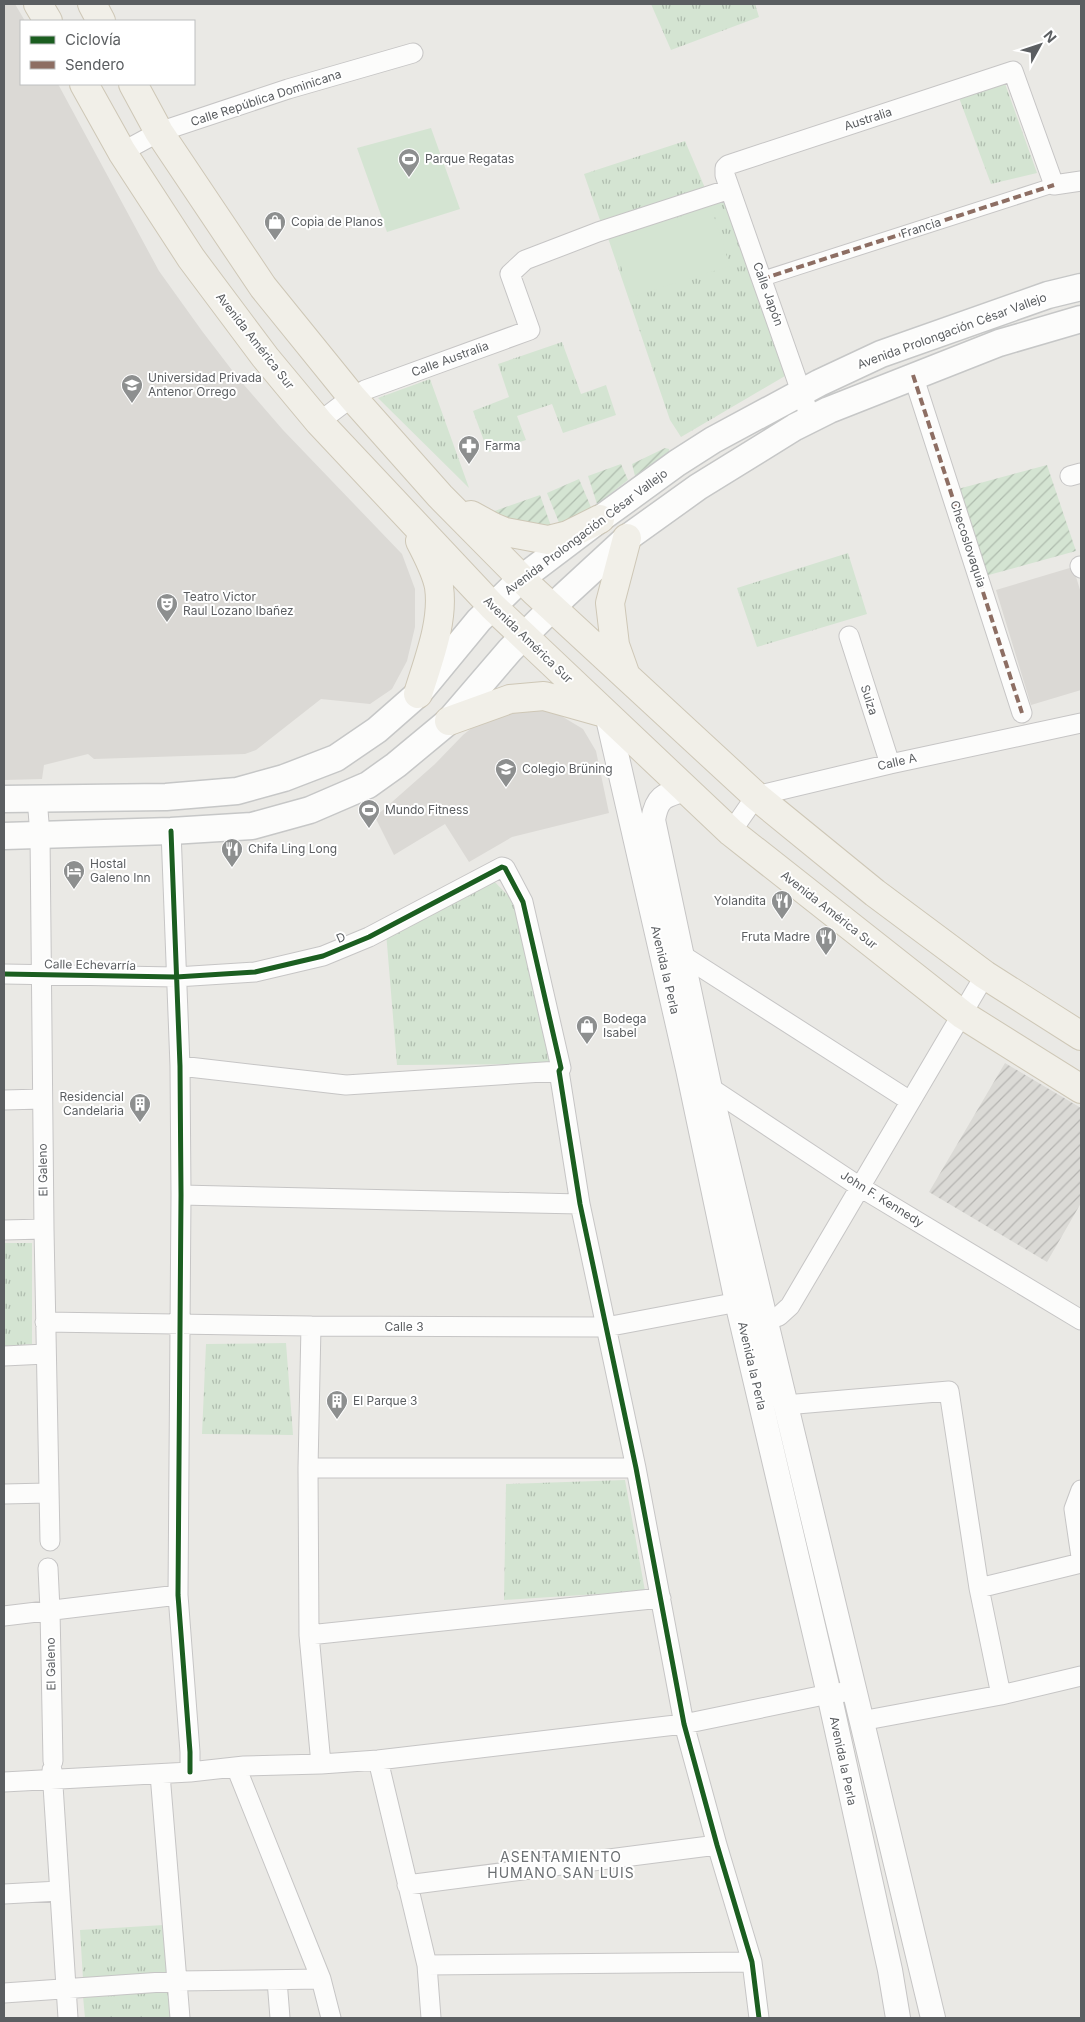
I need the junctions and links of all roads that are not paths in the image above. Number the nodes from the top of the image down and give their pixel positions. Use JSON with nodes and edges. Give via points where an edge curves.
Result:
{"nodes":[{"id":1,"x":38,"y":4,"type":"edge"},
{"id":2,"x":92,"y":4,"type":"edge"},
{"id":3,"x":47,"y":20,"type":"edge"},
{"id":4,"x":100,"y":20,"type":"edge"},
{"id":5,"x":413,"y":53,"type":"dead end"},
{"id":6,"x":85,"y":85,"type":"edge"},
{"id":7,"x":135,"y":85,"type":"edge"},
{"id":8,"x":159,"y":132,"type":"junction"},
{"id":9,"x":122,"y":152,"type":"junction"},
{"id":10,"x":725,"y":168,"type":"joint"},
{"id":11,"x":1081,"y":181,"type":"edge"},
{"id":12,"x":1054,"y":185,"type":"junction"},
{"id":13,"x":730,"y":189,"type":"junction"},
{"id":14,"x":762,"y":279,"type":"junction"},
{"id":15,"x":1081,"y":287,"type":"edge"},
{"id":16,"x":1081,"y":319,"type":"edge"},
{"id":17,"x":913,"y":375,"type":"junction"},
{"id":18,"x":803,"y":392,"type":"junction"},
{"id":19,"x":352,"y":397,"type":"junction"},
{"id":20,"x":811,"y":420,"type":"junction"},
{"id":21,"x":319,"y":422,"type":"junction"},
{"id":22,"x":440,"y":496,"type":"junction"},
{"id":23,"x":404,"y":513,"type":"junction"},
{"id":24,"x":600,"y":518,"type":"junction"},
{"id":25,"x":627,"y":538,"type":"junction"},
{"id":26,"x":522,"y":578,"type":"junction"},
{"id":27,"x":492,"y":606,"type":"junction"},
{"id":28,"x":552,"y":608,"type":"junction"},
{"id":29,"x":849,"y":636,"type":"dead end"},
{"id":30,"x":523,"y":637,"type":"junction"},
{"id":31,"x":626,"y":678,"type":"junction"},
{"id":32,"x":418,"y":694,"type":"junction"},
{"id":33,"x":1022,"y":713,"type":"dead end"},
{"id":34,"x":607,"y":714,"type":"junction"},
{"id":35,"x":449,"y":721,"type":"junction"},
{"id":36,"x":1081,"y":723,"type":"edge"},
{"id":37,"x":890,"y":764,"type":"junction"},
{"id":38,"x":686,"y":789,"type":"junction"},
{"id":39,"x":756,"y":796,"type":"junction"},
{"id":40,"x":38,"y":798,"type":"junction"},
{"id":41,"x":4,"y":799,"type":"edge"},
{"id":42,"x":171,"y":831,"type":"junction"},
{"id":43,"x":731,"y":832,"type":"junction"},
{"id":44,"x":40,"y":835,"type":"junction"},
{"id":45,"x":4,"y":836,"type":"edge"},
{"id":46,"x":682,"y":955,"type":"junction"},
{"id":47,"x":4,"y":974,"type":"edge"},
{"id":48,"x":41,"y":974,"type":"junction"},
{"id":49,"x":985,"y":975,"type":"junction"},
{"id":50,"x":176,"y":977,"type":"junction"},
{"id":51,"x":963,"y":1015,"type":"junction"},
{"id":52,"x":1081,"y":1036,"type":"edge"},
{"id":53,"x":180,"y":1066,"type":"junction"},
{"id":54,"x":688,"y":1070,"type":"junction"},
{"id":55,"x":559,"y":1071,"type":"junction"},
{"id":56,"x":710,"y":1089,"type":"junction"},
{"id":57,"x":1081,"y":1089,"type":"edge"},
{"id":58,"x":42,"y":1099,"type":"junction"},
{"id":59,"x":4,"y":1100,"type":"edge"},
{"id":60,"x":910,"y":1101,"type":"junction"},
{"id":61,"x":860,"y":1187,"type":"junction"},
{"id":62,"x":181,"y":1195,"type":"junction"},
{"id":63,"x":580,"y":1204,"type":"junction"},
{"id":64,"x":44,"y":1229,"type":"junction"},
{"id":65,"x":4,"y":1230,"type":"edge"},
{"id":66,"x":754,"y":1307,"type":"junction"},
{"id":67,"x":1081,"y":1320,"type":"edge"},
{"id":68,"x":46,"y":1322,"type":"junction"},
{"id":69,"x":181,"y":1323,"type":"junction"},
{"id":70,"x":311,"y":1326,"type":"junction"},
{"id":71,"x":606,"y":1327,"type":"junction"},
{"id":72,"x":46,"y":1354,"type":"junction"},
{"id":73,"x":4,"y":1356,"type":"edge"},
{"id":74,"x":785,"y":1405,"type":"junction"},
{"id":75,"x":308,"y":1468,"type":"junction"},
{"id":76,"x":636,"y":1468,"type":"junction"},
{"id":77,"x":1081,"y":1490,"type":"edge"},
{"id":78,"x":48,"y":1493,"type":"junction"},
{"id":79,"x":4,"y":1494,"type":"edge"},
{"id":80,"x":50,"y":1542,"type":"dead end"},
{"id":81,"x":1081,"y":1557,"type":"edge"},
{"id":82,"x":1081,"y":1563,"type":"edge"},
{"id":83,"x":48,"y":1568,"type":"dead end"},
{"id":84,"x":979,"y":1588,"type":"junction"},
{"id":85,"x":178,"y":1595,"type":"junction"},
{"id":86,"x":661,"y":1598,"type":"junction"},
{"id":87,"x":50,"y":1610,"type":"junction"},
{"id":88,"x":4,"y":1616,"type":"edge"},
{"id":89,"x":309,"y":1635,"type":"junction"},
{"id":90,"x":1081,"y":1676,"type":"edge"},
{"id":91,"x":854,"y":1691,"type":"junction"},
{"id":92,"x":829,"y":1694,"type":"junction"},
{"id":93,"x":1001,"y":1695,"type":"junction"},
{"id":94,"x":862,"y":1721,"type":"junction"},
{"id":95,"x":684,"y":1724,"type":"junction"},
{"id":96,"x":378,"y":1760,"type":"junction"},
{"id":97,"x":322,"y":1764,"type":"junction"},
{"id":98,"x":236,"y":1767,"type":"junction"},
{"id":99,"x":52,"y":1770,"type":"junction"},
{"id":100,"x":190,"y":1772,"type":"junction"},
{"id":101,"x":160,"y":1774,"type":"junction"},
{"id":102,"x":4,"y":1782,"type":"edge"},
{"id":103,"x":717,"y":1845,"type":"junction"},
{"id":104,"x":407,"y":1885,"type":"junction"},
{"id":105,"x":59,"y":1891,"type":"junction"},
{"id":106,"x":4,"y":1894,"type":"edge"},
{"id":107,"x":752,"y":1962,"type":"junction"},
{"id":108,"x":427,"y":1966,"type":"junction"},
{"id":109,"x":321,"y":1978,"type":"junction"},
{"id":110,"x":277,"y":1980,"type":"junction"},
{"id":111,"x":177,"y":1981,"type":"junction"},
{"id":112,"x":66,"y":1988,"type":"junction"},
{"id":113,"x":4,"y":1993,"type":"edge"},
{"id":114,"x":68,"y":2018,"type":"edge"},
{"id":115,"x":180,"y":2018,"type":"edge"},
{"id":116,"x":280,"y":2018,"type":"edge"},
{"id":117,"x":331,"y":2018,"type":"edge"},
{"id":118,"x":431,"y":2018,"type":"edge"},
{"id":119,"x":759,"y":2018,"type":"edge"},
{"id":120,"x":898,"y":2018,"type":"edge"},
{"id":121,"x":933,"y":2018,"type":"edge"}],
"edges":[{"from":1,"to":3,"type":"main road"},
{"from":2,"to":4,"type":"main road"},
{"from":5,"to":8,"type":"street","name":"Calle República Dominicana","via":[[288,89]]},
{"from":6,"to":9,"type":"main road","name":"Avenida América Sur"},
{"from":7,"to":8,"type":"main road"},
{"from":8,"to":9,"type":"street","name":"Calle República Dominicana"},
{"from":8,"to":19,"type":"main road","via":[[263,287]]},
{"from":9,"to":21,"type":"main road","name":"Avenida América Sur","via":[[191,258],[265,358]]},
{"from":10,"to":12,"type":"street","name":"Australia","via":[[1013,71]]},
{"from":10,"to":13,"type":"street","name":"Calle Japón"},
{"from":11,"to":12,"type":"street","name":"Francia"},
{"from":12,"to":14,"type":"street","name":"Francia"},
{"from":13,"to":14,"type":"street","name":"Calle Japón"},
{"from":13,"to":19,"type":"street","name":"Calle Australia","via":[[598,232],[525,260],[510,274],[530,330]]},
{"from":14,"to":18,"type":"street","name":"Calle Japón"},
{"from":15,"to":18,"type":"main road","name":"Avenida Prolongación César Vallejo","via":[[1048,295],[881,354]]},
{"from":16,"to":17,"type":"main road","via":[[998,343]]},
{"from":17,"to":20,"type":"main road"},
{"from":17,"to":33,"type":"street","name":"Checoslovaquia"},
{"from":18,"to":20,"type":"street","name":"Calle Japón"},
{"from":18,"to":24,"type":"main road","name":"Avenida Prolongación César Vallejo","via":[[706,445]]},
{"from":19,"to":21,"type":"street","name":"Calle Australia"},
{"from":19,"to":22,"type":"main road"},
{"from":20,"to":25,"type":"main road","via":[[698,487]]},
{"from":21,"to":23,"type":"main road","name":"Avenida América Sur"},
{"from":22,"to":24,"type":"main road","via":[[505,532],[548,540]]},
{"from":22,"to":26,"type":"main road"},
{"from":23,"to":27,"type":"main road","name":"Avenida América Sur"},
{"from":23,"to":32,"type":"main road","via":[[436,574],[439,589],[438,630]]},
{"from":24,"to":26,"type":"main road","name":"Avenida Prolongación César Vallejo"},
{"from":25,"to":28,"type":"main road"},
{"from":25,"to":31,"type":"main road","via":[[610,603],[615,645]]},
{"from":26,"to":27,"type":"main road","name":"Avenida Prolongación César Vallejo"},
{"from":26,"to":28,"type":"main road"},
{"from":27,"to":30,"type":"main road","name":"Avenida América Sur"},
{"from":27,"to":32,"type":"main road","name":"Avenida Prolongación César Vallejo"},
{"from":28,"to":30,"type":"main road"},
{"from":28,"to":31,"type":"main road"},
{"from":29,"to":37,"type":"street","name":"Suiza"},
{"from":30,"to":34,"type":"main road","name":"Avenida América Sur"},
{"from":30,"to":35,"type":"main road"},
{"from":31,"to":39,"type":"main road"},
{"from":32,"to":35,"type":"main road"},
{"from":32,"to":40,"type":"main road","name":"Avenida Prolongación César Vallejo","via":[[377,730],[336,758],[284,778],[236,791],[166,797]]},
{"from":34,"to":35,"type":"main road","via":[[544,696],[510,699]]},
{"from":34,"to":38,"type":"main road","name":"Avenida América Sur"},
{"from":34,"to":54,"type":"street","name":"Avenida la Perla"},
{"from":35,"to":42,"type":"main road","via":[[368,785],[310,810],[252,826]]},
{"from":36,"to":37,"type":"street","name":"Calle A"},
{"from":37,"to":39,"type":"street","name":"Calle A"},
{"from":38,"to":43,"type":"main road","name":"Avenida América Sur"},
{"from":38,"to":46,"type":"street","name":"Avenida la Perla","via":[[665,796],[655,806],[653,820]]},
{"from":39,"to":43,"type":"street"},
{"from":39,"to":49,"type":"main road","via":[[875,893]]},
{"from":40,"to":41,"type":"main road","name":"Avenida Prolongación César Vallejo"},
{"from":40,"to":44,"type":"street","name":"El Galeno"},
{"from":42,"to":44,"type":"main road"},
{"from":42,"to":50,"type":"street"},
{"from":43,"to":51,"type":"main road","name":"Avenida América Sur"},
{"from":44,"to":45,"type":"main road"},
{"from":44,"to":48,"type":"street","name":"El Galeno"},
{"from":46,"to":56,"type":"street","name":"Avenida la Perla"},
{"from":46,"to":60,"type":"street"},
{"from":47,"to":48,"type":"street","name":"Calle Echevarría"},
{"from":48,"to":50,"type":"street","name":"Calle Echevarría"},
{"from":48,"to":58,"type":"street","name":"El Galeno"},
{"from":49,"to":51,"type":"street","name":"Calle 3"},
{"from":49,"to":52,"type":"main road"},
{"from":50,"to":53,"type":"street"},
{"from":50,"to":55,"type":"street","name":"D","via":[[255,972],[323,956],[369,937],[502,867],[523,902],[561,1068]]},
{"from":51,"to":57,"type":"main road","name":"Avenida América Sur"},
{"from":51,"to":60,"type":"street","name":"Calle 3"},
{"from":53,"to":55,"type":"street","via":[[346,1085]]},
{"from":53,"to":62,"type":"street"},
{"from":54,"to":56,"type":"street","name":"John F. Kennedy"},
{"from":54,"to":66,"type":"street","name":"Avenida la Perla"},
{"from":55,"to":63,"type":"street"},
{"from":56,"to":61,"type":"street","name":"John F. Kennedy"},
{"from":56,"to":66,"type":"street","name":"Avenida la Perla"},
{"from":58,"to":59,"type":"street"},
{"from":58,"to":64,"type":"street","name":"El Galeno"},
{"from":60,"to":61,"type":"street","name":"Calle 3"},
{"from":61,"to":66,"type":"street","name":"Calle 3","via":[[790,1306],[779,1316]]},
{"from":61,"to":67,"type":"street","name":"John F. Kennedy"},
{"from":62,"to":63,"type":"street"},
{"from":62,"to":69,"type":"street"},
{"from":63,"to":71,"type":"street"},
{"from":64,"to":65,"type":"street"},
{"from":64,"to":68,"type":"street","name":"El Galeno"},
{"from":66,"to":71,"type":"street","name":"Calle 3"},
{"from":66,"to":74,"type":"street","name":"Avenida la Perla"},
{"from":66,"to":92,"type":"street","name":"Avenida la Perla"},
{"from":68,"to":69,"type":"street","name":"Calle 3"},
{"from":68,"to":72,"type":"street","name":"El Galeno"},
{"from":69,"to":70,"type":"street","name":"Calle 3"},
{"from":69,"to":85,"type":"street"},
{"from":70,"to":71,"type":"street","name":"Calle 3"},
{"from":70,"to":75,"type":"street"},
{"from":71,"to":76,"type":"street"},
{"from":72,"to":73,"type":"street"},
{"from":72,"to":78,"type":"street","name":"El Galeno"},
{"from":74,"to":84,"type":"street","via":[[949,1392]]},
{"from":74,"to":91,"type":"street","name":"Avenida la Perla"},
{"from":75,"to":76,"type":"street"},
{"from":75,"to":89,"type":"street"},
{"from":76,"to":86,"type":"street"},
{"from":77,"to":81,"type":"street","via":[[1074,1509]]},
{"from":78,"to":79,"type":"street"},
{"from":78,"to":80,"type":"street","name":"El Galeno"},
{"from":82,"to":84,"type":"street"},
{"from":83,"to":87,"type":"street","name":"El Galeno"},
{"from":84,"to":93,"type":"street"},
{"from":85,"to":87,"type":"street"},
{"from":85,"to":100,"type":"street"},
{"from":86,"to":89,"type":"street"},
{"from":86,"to":95,"type":"street"},
{"from":87,"to":88,"type":"street"},
{"from":87,"to":99,"type":"street","name":"El Galeno"},
{"from":89,"to":97,"type":"street"},
{"from":90,"to":93,"type":"street"},
{"from":91,"to":92,"type":"street"},
{"from":91,"to":94,"type":"street","name":"Avenida la Perla"},
{"from":92,"to":95,"type":"street"},
{"from":92,"to":120,"type":"street","name":"Avenida la Perla"},
{"from":93,"to":94,"type":"street"},
{"from":94,"to":121,"type":"street","name":"Avenida la Perla"},
{"from":95,"to":96,"type":"street"},
{"from":95,"to":103,"type":"street"},
{"from":96,"to":97,"type":"street"},
{"from":96,"to":104,"type":"street"},
{"from":97,"to":98,"type":"street"},
{"from":98,"to":100,"type":"street"},
{"from":98,"to":109,"type":"street"},
{"from":99,"to":101,"type":"street"},
{"from":99,"to":102,"type":"street"},
{"from":99,"to":105,"type":"street","name":"El Galeno"},
{"from":100,"to":101,"type":"street"},
{"from":101,"to":111,"type":"street"},
{"from":103,"to":104,"type":"street"},
{"from":103,"to":107,"type":"street"},
{"from":104,"to":108,"type":"street"},
{"from":105,"to":106,"type":"street"},
{"from":105,"to":112,"type":"street","name":"El Galeno"},
{"from":107,"to":108,"type":"street"},
{"from":107,"to":119,"type":"street"},
{"from":108,"to":118,"type":"street"},
{"from":109,"to":110,"type":"street"},
{"from":109,"to":117,"type":"street"},
{"from":110,"to":111,"type":"street"},
{"from":110,"to":116,"type":"street"},
{"from":111,"to":112,"type":"street"},
{"from":111,"to":115,"type":"street"},
{"from":112,"to":113,"type":"street"},
{"from":112,"to":114,"type":"street","name":"El Galeno"}]}
